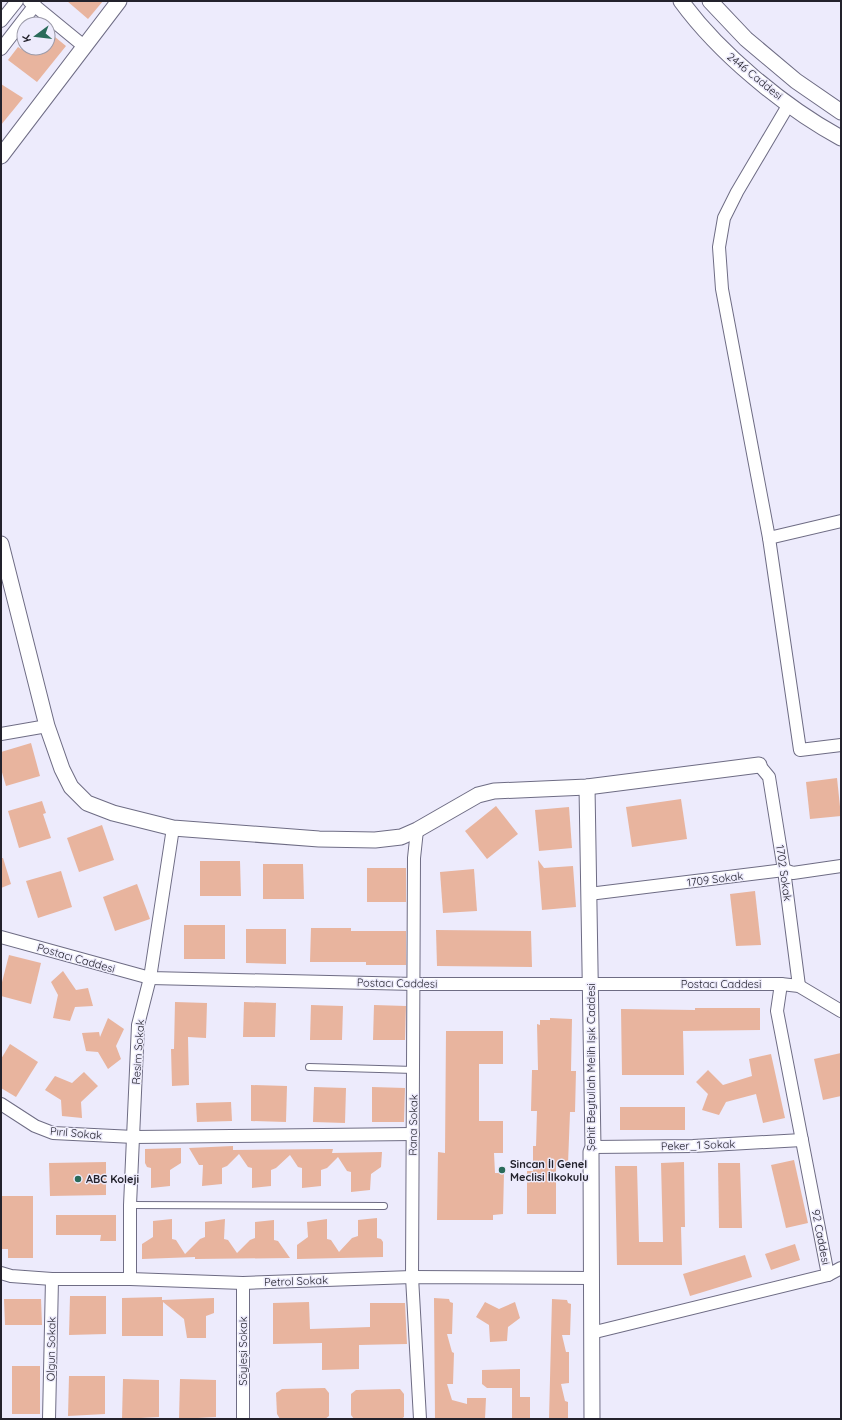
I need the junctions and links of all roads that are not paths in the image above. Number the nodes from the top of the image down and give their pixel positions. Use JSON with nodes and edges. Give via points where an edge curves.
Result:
{"nodes":[{"id":1,"x":17,"y":1,"type":"edge"},
{"id":2,"x":119,"y":1,"type":"edge"},
{"id":3,"x":681,"y":1,"type":"edge"},
{"id":4,"x":710,"y":1,"type":"edge"},
{"id":5,"x":32,"y":3,"type":"edge"},
{"id":6,"x":1,"y":21,"type":"edge"},
{"id":7,"x":85,"y":47,"type":"junction"},
{"id":8,"x":1,"y":49,"type":"edge"},
{"id":9,"x":789,"y":104,"type":"junction"},
{"id":10,"x":841,"y":112,"type":"edge"},
{"id":11,"x":841,"y":138,"type":"edge"},
{"id":12,"x":3,"y":150,"type":"edge"},
{"id":13,"x":841,"y":521,"type":"edge"},
{"id":14,"x":769,"y":538,"type":"junction"},
{"id":15,"x":1,"y":544,"type":"edge"},
{"id":16,"x":47,"y":726,"type":"junction"},
{"id":17,"x":1,"y":734,"type":"edge"},
{"id":18,"x":841,"y":745,"type":"edge"},
{"id":19,"x":759,"y":765,"type":"joint"},
{"id":20,"x":587,"y":787,"type":"junction"},
{"id":21,"x":173,"y":828,"type":"junction"},
{"id":22,"x":417,"y":830,"type":"junction"},
{"id":23,"x":841,"y":866,"type":"edge"},
{"id":24,"x":784,"y":870,"type":"junction"},
{"id":25,"x":589,"y":894,"type":"junction"},
{"id":26,"x":1,"y":937,"type":"edge"},
{"id":27,"x":150,"y":978,"type":"junction"},
{"id":28,"x":415,"y":984,"type":"junction"},
{"id":29,"x":781,"y":984,"type":"junction"},
{"id":30,"x":591,"y":985,"type":"junction"},
{"id":31,"x":799,"y":986,"type":"junction"},
{"id":32,"x":841,"y":1011,"type":"edge"},
{"id":33,"x":309,"y":1067,"type":"dead end"},
{"id":34,"x":414,"y":1070,"type":"junction"},
{"id":35,"x":1,"y":1104,"type":"edge"},
{"id":36,"x":413,"y":1134,"type":"junction"},
{"id":37,"x":134,"y":1137,"type":"junction"},
{"id":38,"x":802,"y":1140,"type":"junction"},
{"id":39,"x":593,"y":1147,"type":"junction"},
{"id":40,"x":130,"y":1205,"type":"junction"},
{"id":41,"x":384,"y":1206,"type":"dead end"},
{"id":42,"x":841,"y":1268,"type":"edge"},
{"id":43,"x":1,"y":1273,"type":"edge"},
{"id":44,"x":828,"y":1274,"type":"junction"},
{"id":45,"x":412,"y":1277,"type":"junction"},
{"id":46,"x":591,"y":1278,"type":"junction"},
{"id":47,"x":52,"y":1279,"type":"junction"},
{"id":48,"x":130,"y":1279,"type":"junction"},
{"id":49,"x":243,"y":1283,"type":"junction"},
{"id":50,"x":591,"y":1333,"type":"junction"},
{"id":51,"x":49,"y":1419,"type":"edge"},
{"id":52,"x":243,"y":1419,"type":"edge"},
{"id":53,"x":420,"y":1419,"type":"edge"},
{"id":54,"x":592,"y":1419,"type":"edge"}],
"edges":[{"from":1,"to":6,"type":"street"},
{"from":2,"to":7,"type":"street"},
{"from":3,"to":9,"type":"street","name":"2446 Caddesi","via":[[726,53]]},
{"from":4,"to":10,"type":"street","name":"2446 Caddesi","via":[[752,44],[796,81]]},
{"from":5,"to":7,"type":"street"},
{"from":5,"to":8,"type":"street"},
{"from":7,"to":12,"type":"street"},
{"from":9,"to":11,"type":"street","name":"2446 Caddesi"},
{"from":9,"to":14,"type":"street","via":[[724,218],[720,247],[722,289]]},
{"from":13,"to":14,"type":"street"},
{"from":14,"to":18,"type":"street","via":[[800,750]]},
{"from":15,"to":16,"type":"street"},
{"from":16,"to":17,"type":"street"},
{"from":16,"to":21,"type":"street","via":[[71,787],[87,803],[113,813]]},
{"from":19,"to":20,"type":"street"},
{"from":19,"to":24,"type":"street","name":"1702 Sokak","via":[[768,777]]},
{"from":20,"to":22,"type":"street","via":[[494,791],[478,795]]},
{"from":20,"to":25,"type":"street","name":"Şehit Beytullah Melih Işık Caddesi"},
{"from":21,"to":22,"type":"street","via":[[319,839],[375,840],[401,837]]},
{"from":21,"to":27,"type":"street","name":"Resim Sokak"},
{"from":22,"to":28,"type":"street","name":"Rana Sokak","via":[[414,858]]},
{"from":23,"to":24,"type":"street","name":"1709 Sokak","via":[[793,873]]},
{"from":24,"to":25,"type":"street","name":"1709 Sokak"},
{"from":24,"to":31,"type":"street","name":"1702 Sokak"},
{"from":25,"to":30,"type":"street","name":"Şehit Beytullah Melih Işık Caddesi"},
{"from":26,"to":27,"type":"street","name":"Postacı Caddesi"},
{"from":27,"to":28,"type":"street","name":"Postacı Caddesi"},
{"from":27,"to":37,"type":"street","name":"Resim Sokak","via":[[138,1025]]},
{"from":28,"to":30,"type":"street","name":"Postacı Caddesi"},
{"from":28,"to":34,"type":"street","name":"Rana Sokak"},
{"from":29,"to":30,"type":"street","name":"Postacı Caddesi"},
{"from":29,"to":31,"type":"street","name":"Postacı Caddesi"},
{"from":29,"to":38,"type":"street","name":"92 Caddesi","via":[[777,1011]]},
{"from":30,"to":39,"type":"street","name":"Şehit Beytullah Melih Işık Caddesi"},
{"from":31,"to":32,"type":"street"},
{"from":33,"to":34,"type":"lane"},
{"from":34,"to":36,"type":"street","name":"Rana Sokak"},
{"from":35,"to":37,"type":"street","name":"Pırıl Sokak","via":[[35,1126],[53,1133]]},
{"from":36,"to":37,"type":"street","name":"Pırıl Sokak"},
{"from":36,"to":45,"type":"street","name":"Rana Sokak"},
{"from":37,"to":40,"type":"street","name":"Resim Sokak"},
{"from":38,"to":39,"type":"street","name":"Peker_1 Sokak","via":[[692,1146]]},
{"from":38,"to":44,"type":"street","name":"92 Caddesi"},
{"from":39,"to":46,"type":"street","name":"Şehit Beytullah Melih Işık Caddesi"},
{"from":40,"to":41,"type":"lane"},
{"from":40,"to":48,"type":"street","name":"Resim Sokak"},
{"from":42,"to":44,"type":"street"},
{"from":43,"to":47,"type":"street","name":"Petrol Sokak"},
{"from":44,"to":50,"type":"street","name":"92 Caddesi"},
{"from":45,"to":46,"type":"street","name":"Petrol Sokak"},
{"from":45,"to":49,"type":"street","name":"Petrol Sokak"},
{"from":45,"to":53,"type":"street","name":"Rana Sokak"},
{"from":46,"to":50,"type":"street","name":"Şehit Beytullah Melih Işık Caddesi"},
{"from":47,"to":48,"type":"street","name":"Petrol Sokak"},
{"from":47,"to":51,"type":"street","name":"Olgun Sokak"},
{"from":48,"to":49,"type":"street","name":"Petrol Sokak"},
{"from":49,"to":52,"type":"street","name":"Söyleşi Sokak"},
{"from":50,"to":54,"type":"street","name":"Şehit Beytullah Melih Işık Caddesi"}]}
